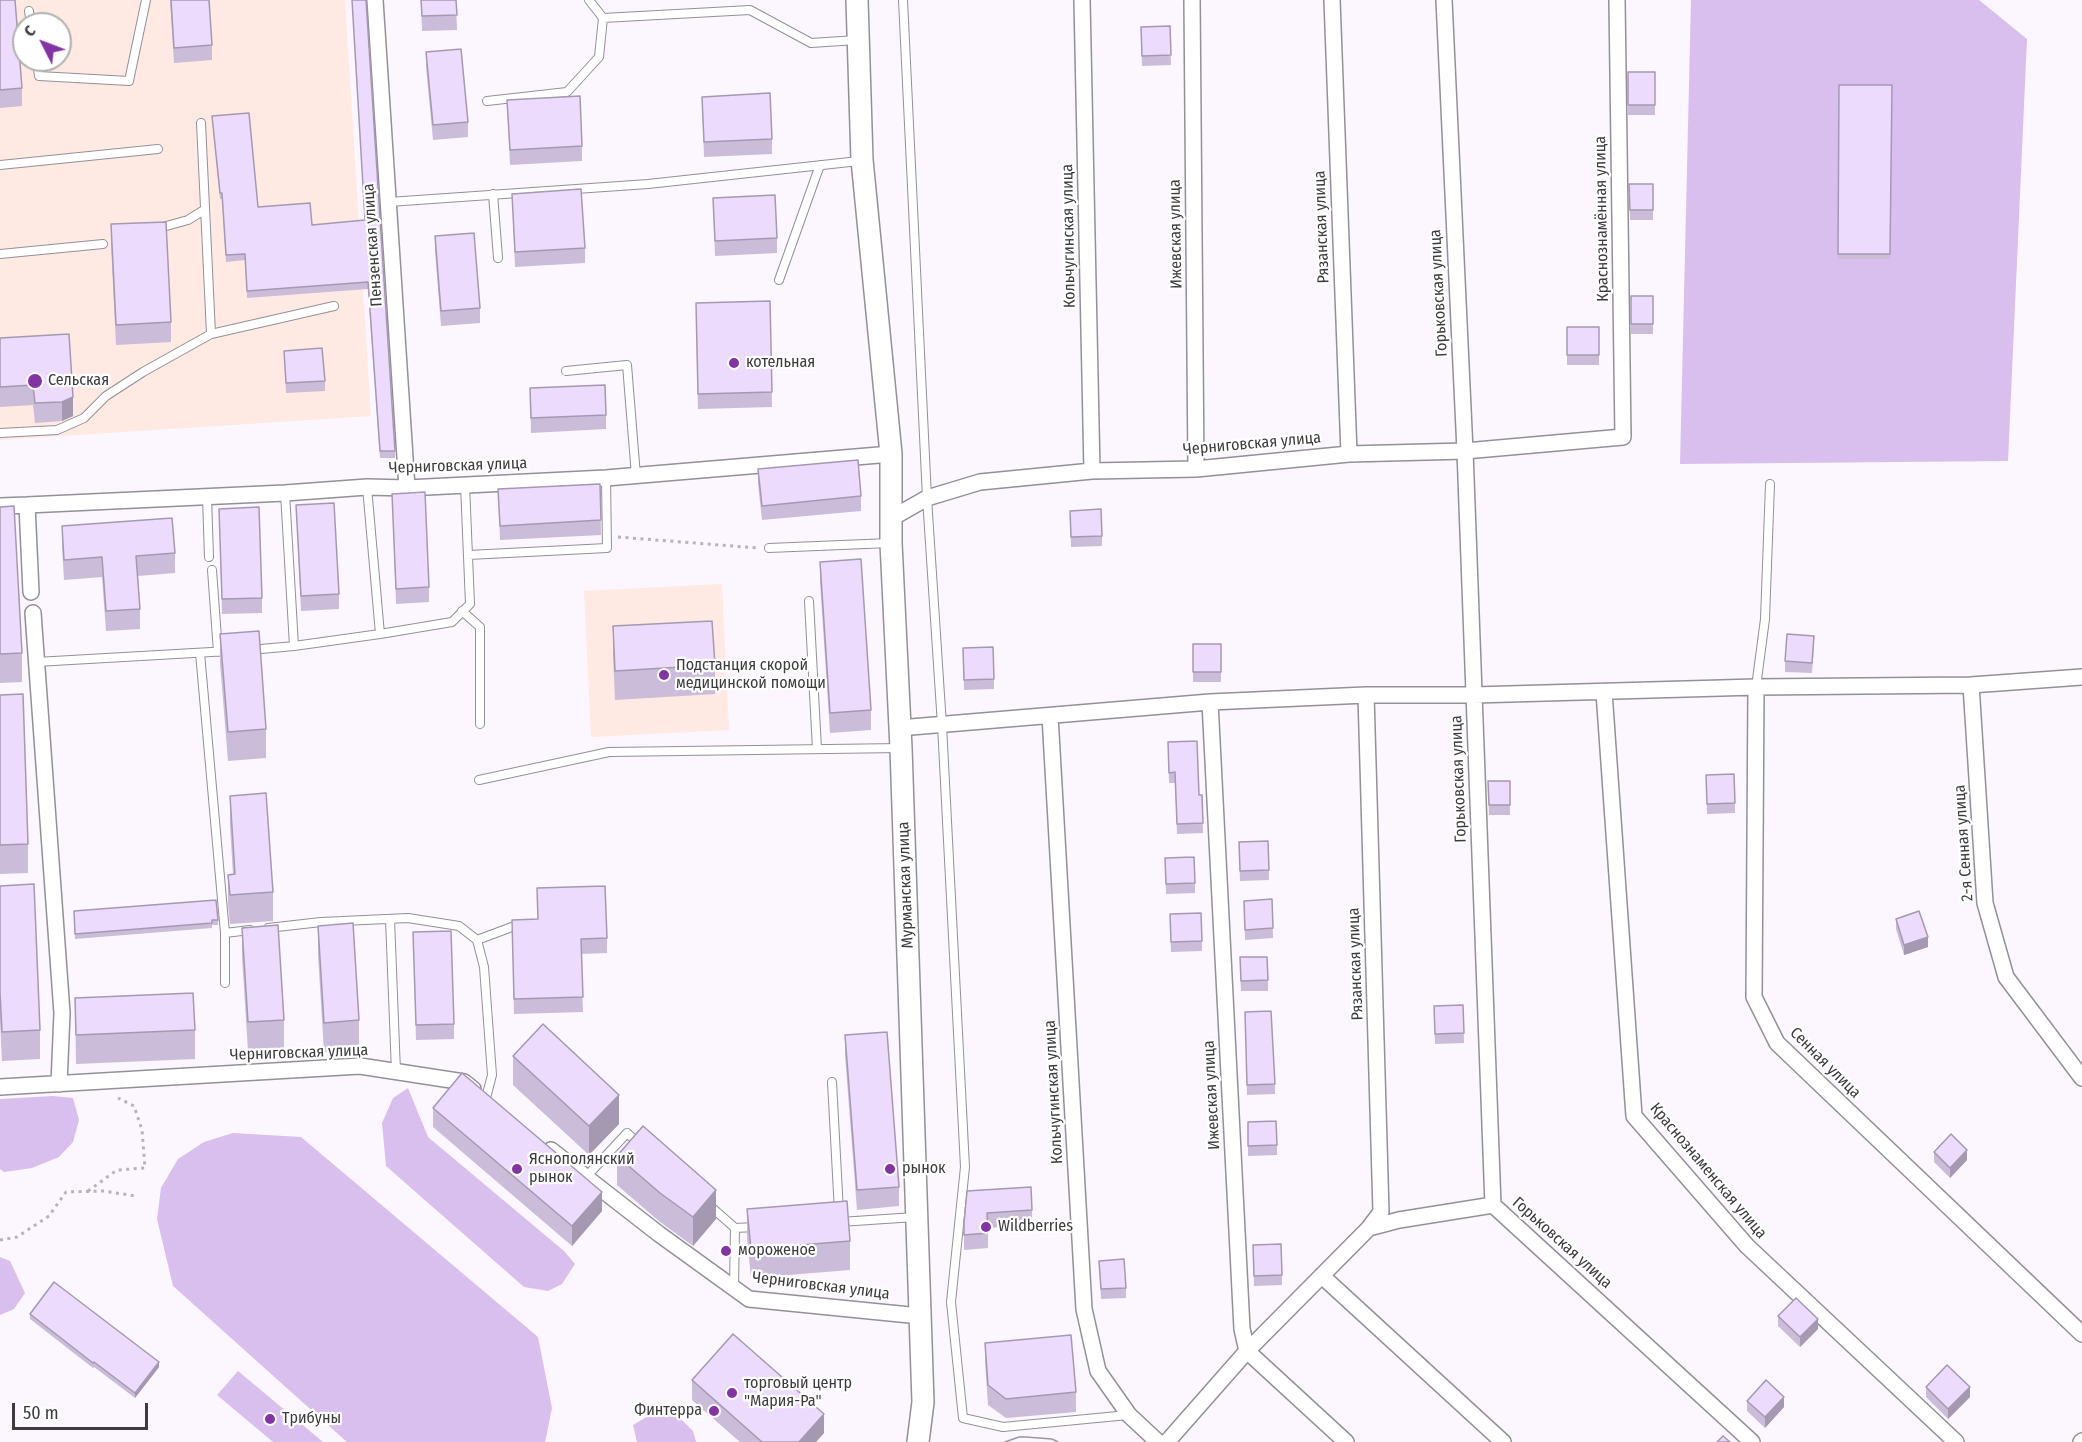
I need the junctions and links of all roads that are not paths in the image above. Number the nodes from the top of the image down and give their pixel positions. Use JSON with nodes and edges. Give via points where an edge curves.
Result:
{"nodes":[{"id":1,"x":146,"y":0,"type":"edge"},
{"id":2,"x":375,"y":0,"type":"edge"},
{"id":3,"x":589,"y":0,"type":"edge"},
{"id":4,"x":857,"y":0,"type":"edge"},
{"id":5,"x":903,"y":0,"type":"edge"},
{"id":6,"x":1082,"y":0,"type":"edge"},
{"id":7,"x":1192,"y":0,"type":"edge"},
{"id":8,"x":1332,"y":0,"type":"edge"},
{"id":9,"x":1444,"y":0,"type":"edge"},
{"id":10,"x":1617,"y":0,"type":"edge"},
{"id":11,"x":603,"y":18,"type":"junction"},
{"id":12,"x":857,"y":40,"type":"junction"},
{"id":13,"x":38,"y":72,"type":"edge"},
{"id":14,"x":487,"y":101,"type":"dead end"},
{"id":15,"x":201,"y":123,"type":"dead end"},
{"id":16,"x":158,"y":149,"type":"dead end"},
{"id":17,"x":862,"y":160,"type":"junction"},
{"id":18,"x":0,"y":165,"type":"edge"},
{"id":19,"x":820,"y":165,"type":"junction"},
{"id":20,"x":493,"y":194,"type":"junction"},
{"id":21,"x":388,"y":202,"type":"junction"},
{"id":22,"x":204,"y":210,"type":"junction"},
{"id":23,"x":154,"y":230,"type":"edge"},
{"id":24,"x":103,"y":244,"type":"dead end"},
{"id":25,"x":0,"y":254,"type":"edge"},
{"id":26,"x":498,"y":258,"type":"dead end"},
{"id":27,"x":779,"y":280,"type":"dead end"},
{"id":28,"x":334,"y":306,"type":"dead end"},
{"id":29,"x":211,"y":334,"type":"junction"},
{"id":30,"x":566,"y":371,"type":"dead end"},
{"id":31,"x":0,"y":433,"type":"edge"},
{"id":32,"x":1623,"y":436,"type":"joint"},
{"id":33,"x":1465,"y":451,"type":"junction"},
{"id":34,"x":891,"y":454,"type":"junction"},
{"id":35,"x":1349,"y":454,"type":"junction"},
{"id":36,"x":1196,"y":468,"type":"junction"},
{"id":37,"x":1092,"y":471,"type":"junction"},
{"id":38,"x":636,"y":476,"type":"junction"},
{"id":39,"x":606,"y":478,"type":"junction"},
{"id":40,"x":1770,"y":484,"type":"dead end"},
{"id":41,"x":465,"y":485,"type":"junction"},
{"id":42,"x":367,"y":487,"type":"junction"},
{"id":43,"x":407,"y":488,"type":"junction"},
{"id":44,"x":285,"y":493,"type":"junction"},
{"id":45,"x":207,"y":497,"type":"junction"},
{"id":46,"x":927,"y":498,"type":"junction"},
{"id":47,"x":27,"y":505,"type":"junction"},
{"id":48,"x":0,"y":506,"type":"edge"},
{"id":49,"x":892,"y":518,"type":"junction"},
{"id":50,"x":891,"y":543,"type":"junction"},
{"id":51,"x":769,"y":549,"type":"road end"},
{"id":52,"x":468,"y":555,"type":"junction"},
{"id":53,"x":209,"y":557,"type":"dead end"},
{"id":54,"x":212,"y":570,"type":"dead end"},
{"id":55,"x":31,"y":592,"type":"dead end"},
{"id":56,"x":809,"y":602,"type":"dead end"},
{"id":57,"x":462,"y":611,"type":"junction"},
{"id":58,"x":33,"y":613,"type":"dead end"},
{"id":59,"x":380,"y":634,"type":"junction"},
{"id":60,"x":294,"y":646,"type":"junction"},
{"id":61,"x":218,"y":652,"type":"junction"},
{"id":62,"x":200,"y":653,"type":"junction"},
{"id":63,"x":36,"y":662,"type":"junction"},
{"id":64,"x":2082,"y":677,"type":"edge"},
{"id":65,"x":1971,"y":686,"type":"junction"},
{"id":66,"x":1756,"y":687,"type":"junction"},
{"id":67,"x":1604,"y":692,"type":"junction"},
{"id":68,"x":1366,"y":695,"type":"junction"},
{"id":69,"x":1474,"y":696,"type":"junction"},
{"id":70,"x":1210,"y":702,"type":"junction"},
{"id":71,"x":1050,"y":716,"type":"junction"},
{"id":72,"x":480,"y":724,"type":"dead end"},
{"id":73,"x":942,"y":725,"type":"junction"},
{"id":74,"x":900,"y":738,"type":"junction"},
{"id":75,"x":817,"y":749,"type":"junction"},
{"id":76,"x":479,"y":780,"type":"dead end"},
{"id":77,"x":390,"y":919,"type":"junction"},
{"id":78,"x":530,"y":920,"type":"edge"},
{"id":79,"x":225,"y":933,"type":"junction"},
{"id":80,"x":477,"y":940,"type":"junction"},
{"id":81,"x":225,"y":983,"type":"dead end"},
{"id":82,"x":396,"y":1071,"type":"junction"},
{"id":83,"x":2082,"y":1078,"type":"edge"},
{"id":84,"x":832,"y":1082,"type":"dead end"},
{"id":85,"x":59,"y":1083,"type":"junction"},
{"id":86,"x":0,"y":1087,"type":"edge"},
{"id":87,"x":490,"y":1102,"type":"joint"},
{"id":88,"x":540,"y":1141,"type":"edge"},
{"id":89,"x":645,"y":1149,"type":"edge"},
{"id":90,"x":586,"y":1177,"type":"junction"},
{"id":91,"x":699,"y":1197,"type":"edge"},
{"id":92,"x":1493,"y":1205,"type":"junction"},
{"id":93,"x":917,"y":1217,"type":"junction"},
{"id":94,"x":840,"y":1222,"type":"junction"},
{"id":95,"x":829,"y":1223,"type":"edge"},
{"id":96,"x":764,"y":1227,"type":"edge"},
{"id":97,"x":735,"y":1228,"type":"junction"},
{"id":98,"x":1369,"y":1228,"type":"junction"},
{"id":99,"x":1322,"y":1276,"type":"junction"},
{"id":100,"x":734,"y":1289,"type":"junction"},
{"id":101,"x":920,"y":1316,"type":"junction"},
{"id":102,"x":2082,"y":1334,"type":"edge"},
{"id":103,"x":1247,"y":1352,"type":"junction"},
{"id":104,"x":1129,"y":1415,"type":"junction"},
{"id":105,"x":918,"y":1442,"type":"edge"},
{"id":106,"x":1158,"y":1442,"type":"edge"},
{"id":107,"x":1167,"y":1442,"type":"edge"},
{"id":108,"x":1346,"y":1442,"type":"edge"},
{"id":109,"x":1503,"y":1442,"type":"edge"},
{"id":110,"x":1752,"y":1442,"type":"edge"},
{"id":111,"x":1956,"y":1442,"type":"edge"}],
"edges":[{"from":1,"to":13,"type":"lane","via":[[129,81],[39,76]]},
{"from":2,"to":21,"type":"street","name":"Пензенская улица"},
{"from":3,"to":11,"type":"lane"},
{"from":4,"to":12,"type":"main road","name":"Мурманская улица"},
{"from":5,"to":46,"type":"lane"},
{"from":6,"to":37,"type":"street","name":"Кольчугинская улица"},
{"from":7,"to":36,"type":"street","name":"Ижевская улица"},
{"from":8,"to":35,"type":"street","name":"Рязанская улица"},
{"from":9,"to":33,"type":"street","name":"Горьковская улица"},
{"from":10,"to":32,"type":"street","name":"Краснознамённая улица"},
{"from":11,"to":12,"type":"lane","via":[[750,10],[812,44]]},
{"from":11,"to":14,"type":"lane","via":[[599,57],[567,92]]},
{"from":12,"to":17,"type":"main road","name":"Мурманская улица"},
{"from":15,"to":22,"type":"lane"},
{"from":16,"to":18,"type":"lane"},
{"from":17,"to":19,"type":"lane"},
{"from":17,"to":34,"type":"main road","name":"Мурманская улица"},
{"from":19,"to":20,"type":"lane","via":[[648,184]]},
{"from":19,"to":27,"type":"lane"},
{"from":20,"to":21,"type":"lane"},
{"from":20,"to":26,"type":"lane"},
{"from":21,"to":43,"type":"street","name":"Пензенская улица"},
{"from":22,"to":23,"type":"lane","via":[[188,220]]},
{"from":22,"to":29,"type":"lane"},
{"from":24,"to":25,"type":"lane"},
{"from":28,"to":29,"type":"lane"},
{"from":29,"to":31,"type":"lane","via":[[106,396],[84,418],[57,430]]},
{"from":30,"to":38,"type":"lane","via":[[627,365]]},
{"from":32,"to":33,"type":"street","name":"Черниговская улица"},
{"from":33,"to":35,"type":"street","name":"Черниговская улица"},
{"from":33,"to":69,"type":"street","name":"Горьковская улица"},
{"from":34,"to":38,"type":"street","name":"Черниговская улица"},
{"from":34,"to":49,"type":"main road","name":"Мурманская улица"},
{"from":35,"to":36,"type":"street","name":"Черниговская улица"},
{"from":36,"to":37,"type":"street","name":"Черниговская улица"},
{"from":37,"to":46,"type":"street","name":"Черниговская улица","via":[[980,482]]},
{"from":38,"to":39,"type":"street","name":"Черниговская улица"},
{"from":39,"to":41,"type":"street","name":"Черниговская улица"},
{"from":39,"to":52,"type":"lane","via":[[607,548]]},
{"from":40,"to":66,"type":"lane","via":[[1765,619]]},
{"from":41,"to":43,"type":"street","name":"Черниговская улица"},
{"from":41,"to":52,"type":"lane"},
{"from":42,"to":43,"type":"street","name":"Черниговская улица"},
{"from":42,"to":44,"type":"street","name":"Черниговская улица"},
{"from":42,"to":59,"type":"lane"},
{"from":44,"to":45,"type":"street","name":"Черниговская улица"},
{"from":44,"to":60,"type":"lane"},
{"from":45,"to":47,"type":"street","name":"Черниговская улица"},
{"from":45,"to":53,"type":"lane"},
{"from":46,"to":49,"type":"street","name":"Черниговская улица"},
{"from":46,"to":73,"type":"lane"},
{"from":47,"to":48,"type":"street","name":"Черниговская улица"},
{"from":47,"to":55,"type":"street"},
{"from":49,"to":50,"type":"main road","name":"Мурманская улица"},
{"from":50,"to":51,"type":"lane"},
{"from":50,"to":74,"type":"main road","name":"Мурманская улица"},
{"from":52,"to":57,"type":"lane","via":[[470,604]]},
{"from":54,"to":61,"type":"lane"},
{"from":56,"to":75,"type":"lane"},
{"from":57,"to":59,"type":"lane","via":[[452,621]]},
{"from":57,"to":72,"type":"lane","via":[[480,627]]},
{"from":58,"to":63,"type":"street"},
{"from":59,"to":60,"type":"lane"},
{"from":60,"to":61,"type":"lane"},
{"from":61,"to":62,"type":"lane"},
{"from":62,"to":63,"type":"lane"},
{"from":62,"to":79,"type":"lane"},
{"from":63,"to":85,"type":"street","via":[[67,1013]]},
{"from":64,"to":65,"type":"street"},
{"from":65,"to":66,"type":"street"},
{"from":65,"to":83,"type":"street","name":"2-я Сенная улица","via":[[1985,903],[2006,978]]},
{"from":66,"to":67,"type":"street"},
{"from":66,"to":102,"type":"street","name":"Сенная улица","via":[[1754,997],[1777,1042]]},
{"from":67,"to":69,"type":"street"},
{"from":67,"to":111,"type":"street","name":"Краснознаменская улица","via":[[1634,1116],[1747,1246]]},
{"from":68,"to":69,"type":"street"},
{"from":68,"to":70,"type":"street"},
{"from":68,"to":98,"type":"street","name":"Рязанская улица","via":[[1381,1212]]},
{"from":69,"to":92,"type":"street","name":"Горьковская улица"},
{"from":70,"to":71,"type":"street"},
{"from":70,"to":103,"type":"street","name":"Ижевская улица","via":[[1242,1329]]},
{"from":71,"to":73,"type":"street"},
{"from":71,"to":104,"type":"street","name":"Кольчугинская улица","via":[[1084,1309],[1098,1371]]},
{"from":73,"to":74,"type":"street"},
{"from":73,"to":104,"type":"lane","via":[[965,1167],[951,1302],[963,1418],[1004,1427]]},
{"from":74,"to":75,"type":"lane"},
{"from":74,"to":93,"type":"main road","name":"Мурманская улица"},
{"from":75,"to":76,"type":"lane","via":[[609,752]]},
{"from":77,"to":79,"type":"lane"},
{"from":77,"to":80,"type":"lane","via":[[459,926]]},
{"from":77,"to":82,"type":"lane"},
{"from":78,"to":80,"type":"lane"},
{"from":79,"to":81,"type":"lane"},
{"from":80,"to":87,"type":"lane","via":[[484,967],[492,1075]]},
{"from":82,"to":85,"type":"street","name":"Черниговская улица","via":[[360,1066]]},
{"from":82,"to":87,"type":"street","name":"Черниговская улица","via":[[464,1082]]},
{"from":84,"to":94,"type":"lane"},
{"from":85,"to":86,"type":"street","name":"Черниговская улица"},
{"from":88,"to":90,"type":"street","name":"Черниговская улица"},
{"from":89,"to":90,"type":"lane","via":[[627,1133]]},
{"from":90,"to":100,"type":"street","name":"Черниговская улица"},
{"from":91,"to":97,"type":"lane"},
{"from":92,"to":98,"type":"street"},
{"from":92,"to":110,"type":"street","name":"Горьковская улица"},
{"from":93,"to":94,"type":"lane"},
{"from":93,"to":101,"type":"main road","name":"Мурманская улица"},
{"from":94,"to":95,"type":"lane"},
{"from":96,"to":97,"type":"lane"},
{"from":97,"to":100,"type":"lane"},
{"from":98,"to":99,"type":"street"},
{"from":99,"to":103,"type":"street"},
{"from":99,"to":109,"type":"street"},
{"from":100,"to":101,"type":"street","name":"Черниговская улица","via":[[749,1299]]},
{"from":101,"to":105,"type":"main road","name":"Мурманская улица","via":[[923,1402]]},
{"from":103,"to":107,"type":"street"},
{"from":103,"to":108,"type":"street"},
{"from":104,"to":106,"type":"street","name":"Кольчугинская улица"}]}
